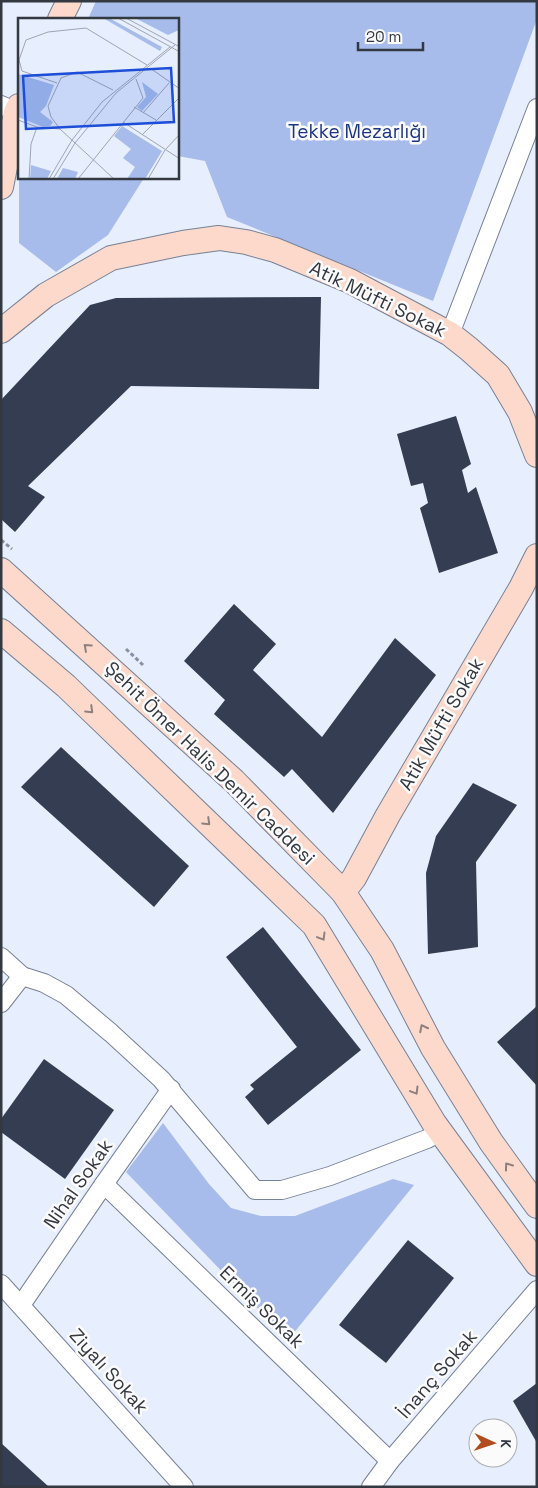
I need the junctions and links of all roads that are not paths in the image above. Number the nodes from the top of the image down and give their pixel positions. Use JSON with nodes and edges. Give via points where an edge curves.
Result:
{"nodes":[{"id":1,"x":69,"y":1,"type":"edge"},
{"id":2,"x":60,"y":18,"type":"edge"},
{"id":3,"x":12,"y":108,"type":"edge"},
{"id":4,"x":537,"y":108,"type":"edge"},
{"id":5,"x":1,"y":187,"type":"edge"},
{"id":6,"x":1,"y":331,"type":"edge"},
{"id":7,"x":450,"y":334,"type":"junction"},
{"id":8,"x":537,"y":455,"type":"edge"},
{"id":9,"x":537,"y":556,"type":"edge"},
{"id":10,"x":1,"y":570,"type":"edge"},
{"id":11,"x":1,"y":631,"type":"edge"},
{"id":12,"x":343,"y":892,"type":"junction"},
{"id":13,"x":1,"y":957,"type":"edge"},
{"id":14,"x":22,"y":976,"type":"junction"},
{"id":15,"x":1,"y":1003,"type":"edge"},
{"id":16,"x":171,"y":1089,"type":"junction"},
{"id":17,"x":441,"y":1132,"type":"junction"},
{"id":18,"x":104,"y":1184,"type":"junction"},
{"id":19,"x":537,"y":1206,"type":"edge"},
{"id":20,"x":537,"y":1264,"type":"edge"},
{"id":21,"x":1,"y":1284,"type":"edge"},
{"id":22,"x":537,"y":1290,"type":"edge"},
{"id":23,"x":21,"y":1305,"type":"junction"},
{"id":24,"x":390,"y":1461,"type":"junction"},
{"id":25,"x":184,"y":1487,"type":"edge"},
{"id":26,"x":370,"y":1487,"type":"edge"}],
"edges":[{"from":1,"to":2,"type":"main road"},
{"from":3,"to":5,"type":"main road"},
{"from":4,"to":7,"type":"street"},
{"from":6,"to":7,"type":"main road","name":"Atik Müfti Sokak","via":[[46,295],[111,258],[219,238],[276,250],[350,281]]},
{"from":7,"to":8,"type":"main road","name":"Atik Müfti Sokak","via":[[498,376],[520,412]]},
{"from":9,"to":12,"type":"main road","name":"Atik Müfti Sokak","via":[[354,878]]},
{"from":12,"to":10,"type":"main road","name":"Şehit Ömer Halis Demir Caddesi","one_way":true,"via":[[234,781]]},
{"from":11,"to":17,"type":"main road","one_way":true,"via":[[66,686],[314,925]]},
{"from":19,"to":12,"type":"main road","name":"Şehit Ömer Halis Demir Caddesi","one_way":true,"via":[[491,1142],[433,1048],[382,950]]},
{"from":13,"to":14,"type":"street"},
{"from":14,"to":15,"type":"street"},
{"from":14,"to":16,"type":"street","via":[[66,995]]},
{"from":16,"to":17,"type":"street","via":[[255,1190],[282,1190],[330,1176]]},
{"from":16,"to":18,"type":"street","name":"Nihal Sokak"},
{"from":17,"to":20,"type":"main road"},
{"from":18,"to":23,"type":"street","name":"Nihal Sokak"},
{"from":18,"to":24,"type":"street","name":"Ermiş Sokak"},
{"from":21,"to":23,"type":"street","name":"Ziyalı Sokak"},
{"from":22,"to":24,"type":"street","name":"İnanç Sokak"},
{"from":23,"to":25,"type":"street","name":"Ziyalı Sokak"},
{"from":24,"to":26,"type":"street","name":"İnanç Sokak"}]}
